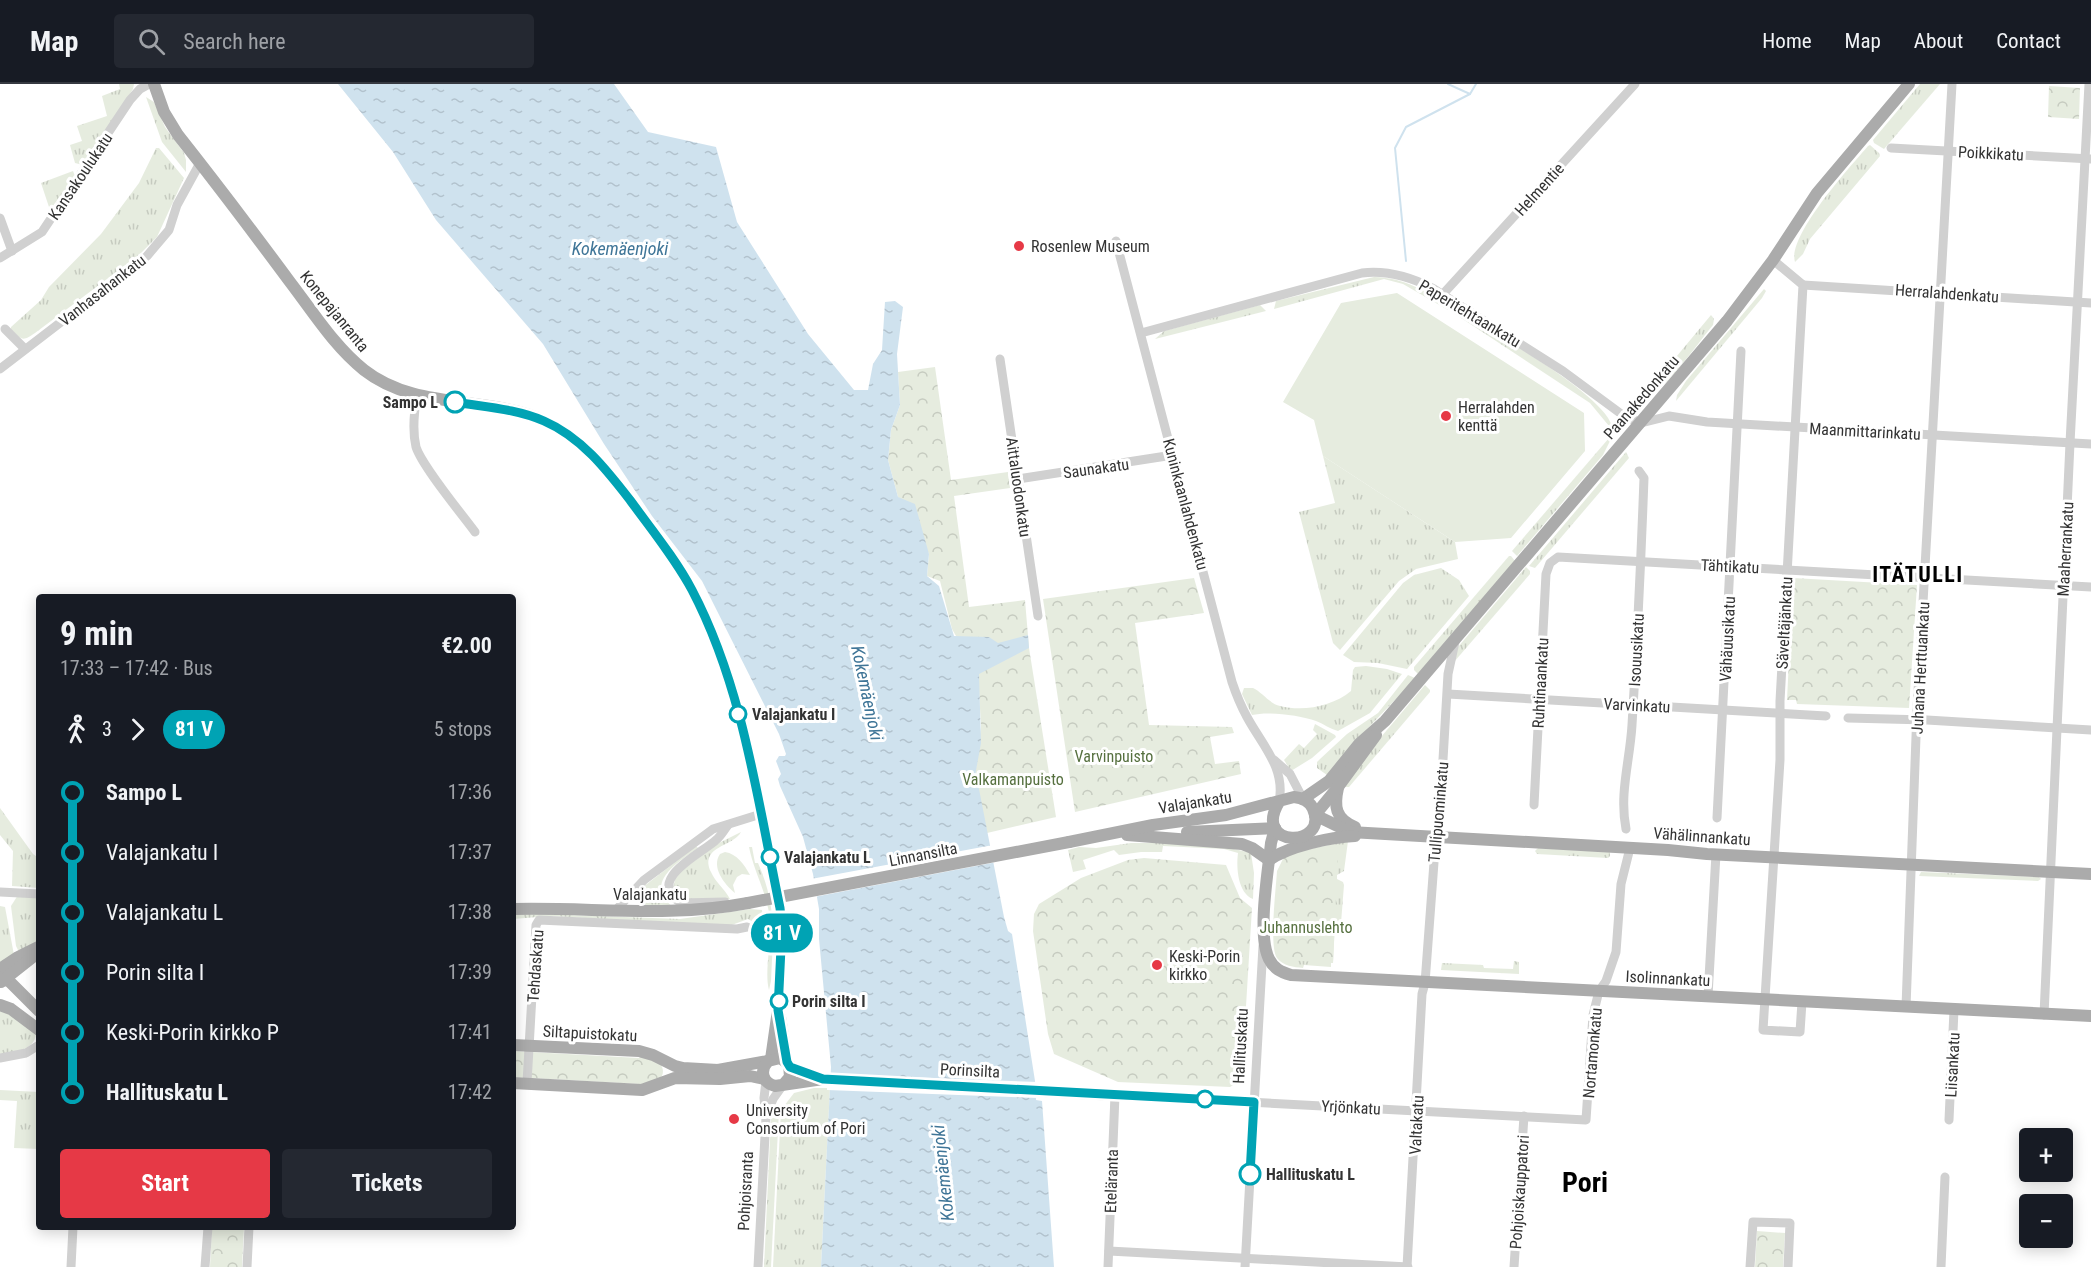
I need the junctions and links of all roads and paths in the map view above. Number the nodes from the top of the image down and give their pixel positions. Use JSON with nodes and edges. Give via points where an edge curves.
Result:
{"nodes":[{"id":1,"x":149,"y":84,"type":"edge"},
{"id":2,"x":154,"y":84,"type":"edge"},
{"id":3,"x":1635,"y":84,"type":"edge"},
{"id":4,"x":1909,"y":84,"type":"edge"},
{"id":5,"x":1952,"y":84,"type":"edge"},
{"id":6,"x":2089,"y":84,"type":"edge"},
{"id":7,"x":1891,"y":147,"type":"dead end"},
{"id":8,"x":1948,"y":150,"type":"junction"},
{"id":9,"x":2087,"y":158,"type":"edge"},
{"id":10,"x":200,"y":163,"type":"junction"},
{"id":11,"x":0,"y":218,"type":"edge"},
{"id":12,"x":1116,"y":241,"type":"dead end"},
{"id":13,"x":12,"y":251,"type":"junction"},
{"id":14,"x":0,"y":258,"type":"edge"},
{"id":15,"x":1773,"y":260,"type":"junction"},
{"id":16,"x":1803,"y":285,"type":"junction"},
{"id":17,"x":1940,"y":293,"type":"junction"},
{"id":18,"x":1443,"y":294,"type":"junction"},
{"id":19,"x":2077,"y":302,"type":"junction"},
{"id":20,"x":2091,"y":303,"type":"edge"},
{"id":21,"x":2,"y":328,"type":"edge"},
{"id":22,"x":1141,"y":333,"type":"junction"},
{"id":23,"x":25,"y":349,"type":"junction"},
{"id":24,"x":1741,"y":351,"type":"dead end"},
{"id":25,"x":1000,"y":359,"type":"dead end"},
{"id":26,"x":0,"y":369,"type":"edge"},
{"id":27,"x":417,"y":395,"type":"junction"},
{"id":28,"x":1641,"y":423,"type":"junction"},
{"id":29,"x":1737,"y":424,"type":"junction"},
{"id":30,"x":1795,"y":427,"type":"junction"},
{"id":31,"x":1933,"y":435,"type":"junction"},
{"id":32,"x":2070,"y":443,"type":"junction"},
{"id":33,"x":2091,"y":444,"type":"edge"},
{"id":34,"x":1173,"y":455,"type":"junction"},
{"id":35,"x":1639,"y":471,"type":"dead end"},
{"id":36,"x":1018,"y":479,"type":"junction"},
{"id":37,"x":475,"y":532,"type":"dead end"},
{"id":38,"x":1550,"y":562,"type":"joint"},
{"id":39,"x":1641,"y":562,"type":"junction"},
{"id":40,"x":1731,"y":566,"type":"junction"},
{"id":41,"x":1786,"y":569,"type":"junction"},
{"id":42,"x":1924,"y":578,"type":"junction"},
{"id":43,"x":2063,"y":586,"type":"junction"},
{"id":44,"x":2091,"y":587,"type":"edge"},
{"id":45,"x":1038,"y":615,"type":"dead end"},
{"id":46,"x":1455,"y":641,"type":"junction"},
{"id":47,"x":1448,"y":694,"type":"junction"},
{"id":48,"x":1540,"y":699,"type":"junction"},
{"id":49,"x":1634,"y":705,"type":"junction"},
{"id":50,"x":1723,"y":710,"type":"junction"},
{"id":51,"x":1780,"y":713,"type":"junction"},
{"id":52,"x":1826,"y":716,"type":"dead end"},
{"id":53,"x":1848,"y":718,"type":"dead end"},
{"id":54,"x":1917,"y":720,"type":"junction"},
{"id":55,"x":1385,"y":722,"type":"junction"},
{"id":56,"x":2057,"y":729,"type":"junction"},
{"id":57,"x":2091,"y":730,"type":"edge"},
{"id":58,"x":1273,"y":760,"type":"junction"},
{"id":59,"x":1338,"y":787,"type":"junction"},
{"id":60,"x":1303,"y":799,"type":"junction"},
{"id":61,"x":1279,"y":802,"type":"junction"},
{"id":62,"x":1534,"y":805,"type":"dead end"},
{"id":63,"x":760,"y":814,"type":"junction"},
{"id":64,"x":1315,"y":815,"type":"junction"},
{"id":65,"x":1717,"y":818,"type":"dead end"},
{"id":66,"x":728,"y":825,"type":"junction"},
{"id":67,"x":1275,"y":828,"type":"junction"},
{"id":68,"x":1626,"y":829,"type":"dead end"},
{"id":69,"x":1117,"y":834,"type":"junction"},
{"id":70,"x":1387,"y":834,"type":"junction"},
{"id":71,"x":1437,"y":837,"type":"junction"},
{"id":72,"x":1069,"y":843,"type":"joint"},
{"id":73,"x":1630,"y":848,"type":"junction"},
{"id":74,"x":1716,"y":854,"type":"junction"},
{"id":75,"x":1774,"y":857,"type":"junction"},
{"id":76,"x":1269,"y":860,"type":"junction"},
{"id":77,"x":1911,"y":864,"type":"junction"},
{"id":78,"x":2050,"y":872,"type":"junction"},
{"id":79,"x":2091,"y":874,"type":"edge"},
{"id":80,"x":2,"y":892,"type":"edge"},
{"id":81,"x":36,"y":894,"type":"edge"},
{"id":82,"x":631,"y":894,"type":"junction"},
{"id":83,"x":516,"y":903,"type":"edge"},
{"id":84,"x":746,"y":904,"type":"junction"},
{"id":85,"x":551,"y":908,"type":"junction"},
{"id":86,"x":516,"y":909,"type":"edge"},
{"id":87,"x":615,"y":911,"type":"junction"},
{"id":88,"x":641,"y":912,"type":"junction"},
{"id":89,"x":747,"y":927,"type":"dead end"},
{"id":90,"x":1263,"y":940,"type":"junction"},
{"id":91,"x":36,"y":948,"type":"edge"},
{"id":92,"x":36,"y":954,"type":"edge"},
{"id":93,"x":1,"y":977,"type":"edge"},
{"id":94,"x":1425,"y":983,"type":"junction"},
{"id":95,"x":1599,"y":991,"type":"junction"},
{"id":96,"x":1708,"y":996,"type":"junction"},
{"id":97,"x":1765,"y":1000,"type":"junction"},
{"id":98,"x":1802,"y":1002,"type":"junction"},
{"id":99,"x":0,"y":1005,"type":"edge"},
{"id":100,"x":1906,"y":1007,"type":"junction"},
{"id":101,"x":36,"y":1008,"type":"edge"},
{"id":102,"x":778,"y":1010,"type":"junction"},
{"id":103,"x":1954,"y":1010,"type":"junction"},
{"id":104,"x":2044,"y":1015,"type":"junction"},
{"id":105,"x":2091,"y":1017,"type":"edge"},
{"id":106,"x":36,"y":1028,"type":"edge"},
{"id":107,"x":516,"y":1045,"type":"edge"},
{"id":108,"x":529,"y":1046,"type":"junction"},
{"id":109,"x":36,"y":1047,"type":"edge"},
{"id":110,"x":0,"y":1058,"type":"edge"},
{"id":111,"x":663,"y":1060,"type":"junction"},
{"id":112,"x":770,"y":1060,"type":"junction"},
{"id":113,"x":788,"y":1064,"type":"junction"},
{"id":114,"x":823,"y":1079,"type":"junction"},
{"id":115,"x":765,"y":1080,"type":"junction"},
{"id":116,"x":516,"y":1083,"type":"edge"},
{"id":117,"x":527,"y":1083,"type":"junction"},
{"id":118,"x":663,"y":1083,"type":"junction"},
{"id":119,"x":783,"y":1085,"type":"junction"},
{"id":120,"x":1115,"y":1095,"type":"junction"},
{"id":121,"x":1254,"y":1102,"type":"junction"},
{"id":122,"x":1417,"y":1111,"type":"junction"},
{"id":123,"x":1524,"y":1116,"type":"junction"},
{"id":124,"x":766,"y":1117,"type":"junction"},
{"id":125,"x":1586,"y":1120,"type":"joint"},
{"id":126,"x":1949,"y":1120,"type":"dead end"},
{"id":127,"x":1946,"y":1177,"type":"dead end"},
{"id":128,"x":73,"y":1230,"type":"edge"},
{"id":129,"x":208,"y":1230,"type":"edge"},
{"id":130,"x":249,"y":1230,"type":"edge"},
{"id":131,"x":1109,"y":1251,"type":"junction"},
{"id":132,"x":1245,"y":1263,"type":"edge"},
{"id":133,"x":71,"y":1267,"type":"edge"},
{"id":134,"x":206,"y":1267,"type":"edge"},
{"id":135,"x":247,"y":1267,"type":"edge"},
{"id":136,"x":758,"y":1267,"type":"edge"},
{"id":137,"x":1108,"y":1267,"type":"edge"},
{"id":138,"x":1407,"y":1267,"type":"edge"},
{"id":139,"x":1514,"y":1267,"type":"edge"},
{"id":140,"x":1750,"y":1267,"type":"edge"},
{"id":141,"x":1788,"y":1267,"type":"edge"},
{"id":142,"x":1941,"y":1267,"type":"edge"}],
"edges":[{"from":1,"to":13,"type":"street","name":"Kansakoulukatu","via":[[130,100],[42,232]]},
{"from":2,"to":10,"type":"main road","name":"Konepajanranta","via":[[164,112]]},
{"from":3,"to":18,"type":"street","name":"Helmentie"},
{"from":4,"to":15,"type":"main road","name":"Paanakedonkatu","via":[[1817,193]]},
{"from":5,"to":8,"type":"street"},
{"from":6,"to":9,"type":"street","name":"Maaherrankatu"},
{"from":7,"to":8,"type":"street","name":"Poikkikatu"},
{"from":8,"to":9,"type":"street","name":"Poikkikatu"},
{"from":8,"to":17,"type":"street","name":"Juhana Herttuankatu"},
{"from":9,"to":19,"type":"street","name":"Maaherrankatu"},
{"from":10,"to":23,"type":"street","name":"Vanhasahankatu","via":[[177,205],[169,230],[147,256]]},
{"from":10,"to":27,"type":"main road","name":"Konepajanranta","via":[[345,353],[380,381]]},
{"from":11,"to":13,"type":"street"},
{"from":12,"to":22,"type":"street","name":"Kuninkaanlahdenkatu"},
{"from":13,"to":14,"type":"street","name":"Kansakoulukatu"},
{"from":15,"to":16,"type":"street"},
{"from":15,"to":28,"type":"main road","name":"Paanakedonkatu"},
{"from":16,"to":17,"type":"street","name":"Herralahdenkatu"},
{"from":16,"to":30,"type":"street","name":"Säveltäjänkatu"},
{"from":17,"to":19,"type":"street","name":"Herralahdenkatu"},
{"from":17,"to":31,"type":"street","name":"Juhana Herttuankatu"},
{"from":18,"to":22,"type":"street","name":"Paperitehtaankatu","via":[[1404,276],[1362,273]]},
{"from":18,"to":28,"type":"street","name":"Paperitehtaankatu","via":[[1563,371],[1624,416]]},
{"from":19,"to":20,"type":"street","name":"Herralahdenkatu"},
{"from":19,"to":32,"type":"street","name":"Maaherrankatu"},
{"from":21,"to":23,"type":"street"},
{"from":22,"to":34,"type":"street","name":"Kuninkaanlahdenkatu"},
{"from":23,"to":26,"type":"street","name":"Vanhasahankatu"},
{"from":24,"to":29,"type":"street","name":"Vähäuusikatu"},
{"from":25,"to":36,"type":"street","name":"Aittaluodonkatu"},
{"from":27,"to":37,"type":"street","via":[[417,448]]},
{"from":27,"to":63,"type":"main road","name":"Konepajanranta","via":[[501,409],[544,421],[568,434],[594,456],[620,487],[672,557],[703,612],[733,697]]},
{"from":28,"to":29,"type":"street","name":"Maanmittarinkatu","via":[[1669,416]]},
{"from":28,"to":46,"type":"main road","name":"Paanakedonkatu"},
{"from":29,"to":30,"type":"street","name":"Maanmittarinkatu"},
{"from":29,"to":40,"type":"street","name":"Vähäuusikatu"},
{"from":30,"to":31,"type":"street","name":"Maanmittarinkatu"},
{"from":30,"to":41,"type":"street","name":"Säveltäjänkatu"},
{"from":31,"to":32,"type":"street","name":"Maanmittarinkatu"},
{"from":31,"to":42,"type":"street","name":"Juhana Herttuankatu"},
{"from":32,"to":33,"type":"street","name":"Maanmittarinkatu"},
{"from":32,"to":43,"type":"street","name":"Maaherrankatu"},
{"from":34,"to":36,"type":"street","name":"Saunakatu"},
{"from":34,"to":58,"type":"street","name":"Kuninkaanlahdenkatu","via":[[1232,682],[1248,719]]},
{"from":35,"to":39,"type":"street","name":"Isouusikatu","via":[[1644,478]]},
{"from":36,"to":45,"type":"street","name":"Aittaluodonkatu"},
{"from":38,"to":39,"type":"street","name":"Tähtikatu","via":[[1558,557]]},
{"from":38,"to":48,"type":"street","name":"Ruhtinaankatu","via":[[1546,574]]},
{"from":39,"to":40,"type":"street","name":"Tähtikatu"},
{"from":39,"to":49,"type":"street","name":"Isouusikatu"},
{"from":40,"to":41,"type":"street","name":"Tähtikatu"},
{"from":40,"to":50,"type":"street","name":"Vähäuusikatu"},
{"from":41,"to":42,"type":"street","name":"Tähtikatu"},
{"from":41,"to":51,"type":"street","name":"Säveltäjänkatu"},
{"from":42,"to":43,"type":"street","name":"Tähtikatu"},
{"from":42,"to":54,"type":"street","name":"Juhana Herttuankatu"},
{"from":43,"to":44,"type":"street","name":"Tähtikatu"},
{"from":43,"to":56,"type":"street","name":"Maaherrankatu"},
{"from":46,"to":47,"type":"street","name":"Tullipuominkatu"},
{"from":46,"to":55,"type":"main road","name":"Paanakedonkatu"},
{"from":47,"to":48,"type":"street","name":"Varvinkatu"},
{"from":47,"to":71,"type":"street","name":"Tullipuominkatu"},
{"from":48,"to":49,"type":"street","name":"Varvinkatu"},
{"from":48,"to":62,"type":"street","name":"Ruhtinaankatu"},
{"from":49,"to":50,"type":"street","name":"Varvinkatu"},
{"from":49,"to":68,"type":"street","name":"Isouusikatu","via":[[1626,762]]},
{"from":50,"to":51,"type":"street","name":"Varvinkatu"},
{"from":50,"to":65,"type":"street","name":"Vähäuusikatu"},
{"from":51,"to":52,"type":"street","name":"Varvinkatu"},
{"from":51,"to":75,"type":"street","name":"Säveltäjänkatu"},
{"from":53,"to":54,"type":"street"},
{"from":54,"to":56,"type":"street"},
{"from":54,"to":77,"type":"street","name":"Juhana Herttuankatu"},
{"from":55,"to":59,"type":"main road","name":"Paanakedonkatu"},
{"from":55,"to":60,"type":"main road","name":"Paanakedonkatu","via":[[1359,744],[1329,781]]},
{"from":56,"to":57,"type":"street"},
{"from":56,"to":78,"type":"street","name":"Maaherrankatu"},
{"from":58,"to":60,"type":"street","name":"Kuninkaanlahdenkatu","via":[[1290,774]]},
{"from":58,"to":61,"type":"street","name":"Kuninkaanlahdenkatu","via":[[1282,789]]},
{"from":59,"to":64,"type":"main road","name":"Paanakedonkatu"},
{"from":59,"to":70,"type":"main road","via":[[1335,808],[1344,822]]},
{"from":60,"to":61,"type":"main road","via":[[1289,797]]},
{"from":60,"to":64,"type":"main road"},
{"from":61,"to":67,"type":"main road","via":[[1273,814]]},
{"from":61,"to":69,"type":"main road","name":"Valajankatu"},
{"from":63,"to":66,"type":"street"},
{"from":63,"to":102,"type":"main road","name":"Konepajanranta","via":[[782,927]]},
{"from":64,"to":67,"type":"main road","via":[[1313,827],[1301,838],[1284,837]]},
{"from":64,"to":70,"type":"main road","name":"Vähälinnankatu","via":[[1350,832]]},
{"from":66,"to":82,"type":"street","via":[[713,829]]},
{"from":66,"to":84,"type":"street","via":[[718,839],[673,874],[670,893],[681,903]]},
{"from":67,"to":69,"type":"main road","name":"Valajankatu"},
{"from":67,"to":76,"type":"main road","name":"Hallituskatu"},
{"from":69,"to":72,"type":"main road","name":"Valajankatu"},
{"from":69,"to":76,"type":"main road","via":[[1230,842],[1252,848]]},
{"from":70,"to":71,"type":"main road","name":"Vähälinnankatu"},
{"from":70,"to":76,"type":"main road","via":[[1342,837],[1289,850]]},
{"from":71,"to":73,"type":"main road","name":"Vähälinnankatu"},
{"from":71,"to":94,"type":"street","name":"Tullipuominkatu"},
{"from":72,"to":84,"type":"main road","name":"Linnansilta","bridge":true},
{"from":73,"to":74,"type":"main road","name":"Vähälinnankatu"},
{"from":73,"to":95,"type":"street","name":"Nortamonkatu","via":[[1621,884],[1616,952]]},
{"from":74,"to":75,"type":"main road","name":"Vähälinnankatu"},
{"from":74,"to":96,"type":"street"},
{"from":75,"to":77,"type":"main road","name":"Vähälinnankatu"},
{"from":75,"to":97,"type":"street","name":"Säveltäjänkatu"},
{"from":76,"to":90,"type":"main road","name":"Hallituskatu"},
{"from":77,"to":78,"type":"main road","name":"Vähälinnankatu"},
{"from":77,"to":100,"type":"street","name":"Juhana Herttuankatu"},
{"from":78,"to":79,"type":"main road","name":"Vähälinnankatu"},
{"from":78,"to":104,"type":"street","name":"Maaherrankatu"},
{"from":80,"to":81,"type":"street"},
{"from":82,"to":87,"type":"street"},
{"from":82,"to":88,"type":"street"},
{"from":83,"to":85,"type":"main road","name":"Valajankatu"},
{"from":84,"to":88,"type":"main road","name":"Valajankatu"},
{"from":85,"to":86,"type":"main road","name":"Valajankatu"},
{"from":85,"to":87,"type":"main road","name":"Valajankatu"},
{"from":87,"to":88,"type":"main road","name":"Valajankatu"},
{"from":89,"to":108,"type":"street","name":"Tehdaskatu","via":[[539,920]]},
{"from":90,"to":94,"type":"main road","name":"Isolinnankatu","via":[[1274,967],[1291,975]]},
{"from":90,"to":121,"type":"street","name":"Hallituskatu"},
{"from":91,"to":93,"type":"main road","via":[[18,957]]},
{"from":92,"to":93,"type":"main road"},
{"from":93,"to":101,"type":"main road"},
{"from":94,"to":95,"type":"main road","name":"Isolinnankatu"},
{"from":94,"to":122,"type":"street","name":"Valtakatu"},
{"from":95,"to":96,"type":"main road","name":"Isolinnankatu"},
{"from":95,"to":125,"type":"street","name":"Nortamonkatu","via":[[1593,1015]]},
{"from":96,"to":97,"type":"main road","name":"Isolinnankatu"},
{"from":97,"to":98,"type":"main road","name":"Isolinnankatu"},
{"from":97,"to":98,"type":"street","name":"Säveltäjänkatu","via":[[1763,1030],[1798,1032]]},
{"from":98,"to":100,"type":"main road","name":"Isolinnankatu"},
{"from":99,"to":106,"type":"main road"},
{"from":100,"to":103,"type":"main road","name":"Isolinnankatu"},
{"from":102,"to":112,"type":"main road"},
{"from":102,"to":113,"type":"main road"},
{"from":103,"to":104,"type":"main road","name":"Isolinnankatu"},
{"from":103,"to":126,"type":"street","name":"Liisankatu"},
{"from":104,"to":105,"type":"main road","name":"Isolinnankatu"},
{"from":107,"to":108,"type":"main road","name":"Siltapuistokatu"},
{"from":108,"to":111,"type":"main road","name":"Siltapuistokatu","via":[[639,1051]]},
{"from":108,"to":117,"type":"street","name":"Tehdaskatu"},
{"from":109,"to":110,"type":"street"},
{"from":111,"to":112,"type":"main road","name":"Siltapuistokatu","via":[[683,1068],[711,1070]]},
{"from":111,"to":118,"type":"main road","via":[[669,1072]]},
{"from":112,"to":113,"type":"main road","via":[[780,1058]]},
{"from":112,"to":115,"type":"main road","via":[[763,1071]]},
{"from":113,"to":114,"type":"main road","name":"Porinsilta"},
{"from":113,"to":119,"type":"main road","via":[[790,1077]]},
{"from":114,"to":119,"type":"main road","name":"Porinsilta"},
{"from":114,"to":120,"type":"main road","name":"Porinsilta"},
{"from":115,"to":118,"type":"main road","via":[[750,1076],[684,1078]]},
{"from":115,"to":119,"type":"main road","via":[[772,1086]]},
{"from":115,"to":124,"type":"street","name":"Pohjoisranta"},
{"from":116,"to":117,"type":"main road"},
{"from":117,"to":118,"type":"main road","via":[[642,1090]]},
{"from":119,"to":124,"type":"street","name":"Pohjoisranta"},
{"from":120,"to":121,"type":"street","name":"Yrjönkatu"},
{"from":120,"to":131,"type":"street","name":"Eteläranta"},
{"from":121,"to":122,"type":"street","name":"Yrjönkatu"},
{"from":121,"to":132,"type":"street","name":"Hallituskatu"},
{"from":122,"to":123,"type":"street","name":"Yrjönkatu"},
{"from":122,"to":138,"type":"street","name":"Valtakatu"},
{"from":123,"to":125,"type":"street","name":"Yrjönkatu"},
{"from":123,"to":139,"type":"street","name":"Pohjoiskauppatori"},
{"from":124,"to":136,"type":"street","name":"Pohjoisranta"},
{"from":127,"to":142,"type":"street"},
{"from":128,"to":133,"type":"street"},
{"from":129,"to":134,"type":"street"},
{"from":130,"to":135,"type":"street"},
{"from":131,"to":132,"type":"street"},
{"from":131,"to":137,"type":"street","name":"Eteläranta"},
{"from":132,"to":138,"type":"street"},
{"from":140,"to":141,"type":"street","via":[[1753,1222],[1790,1223]]}]}
